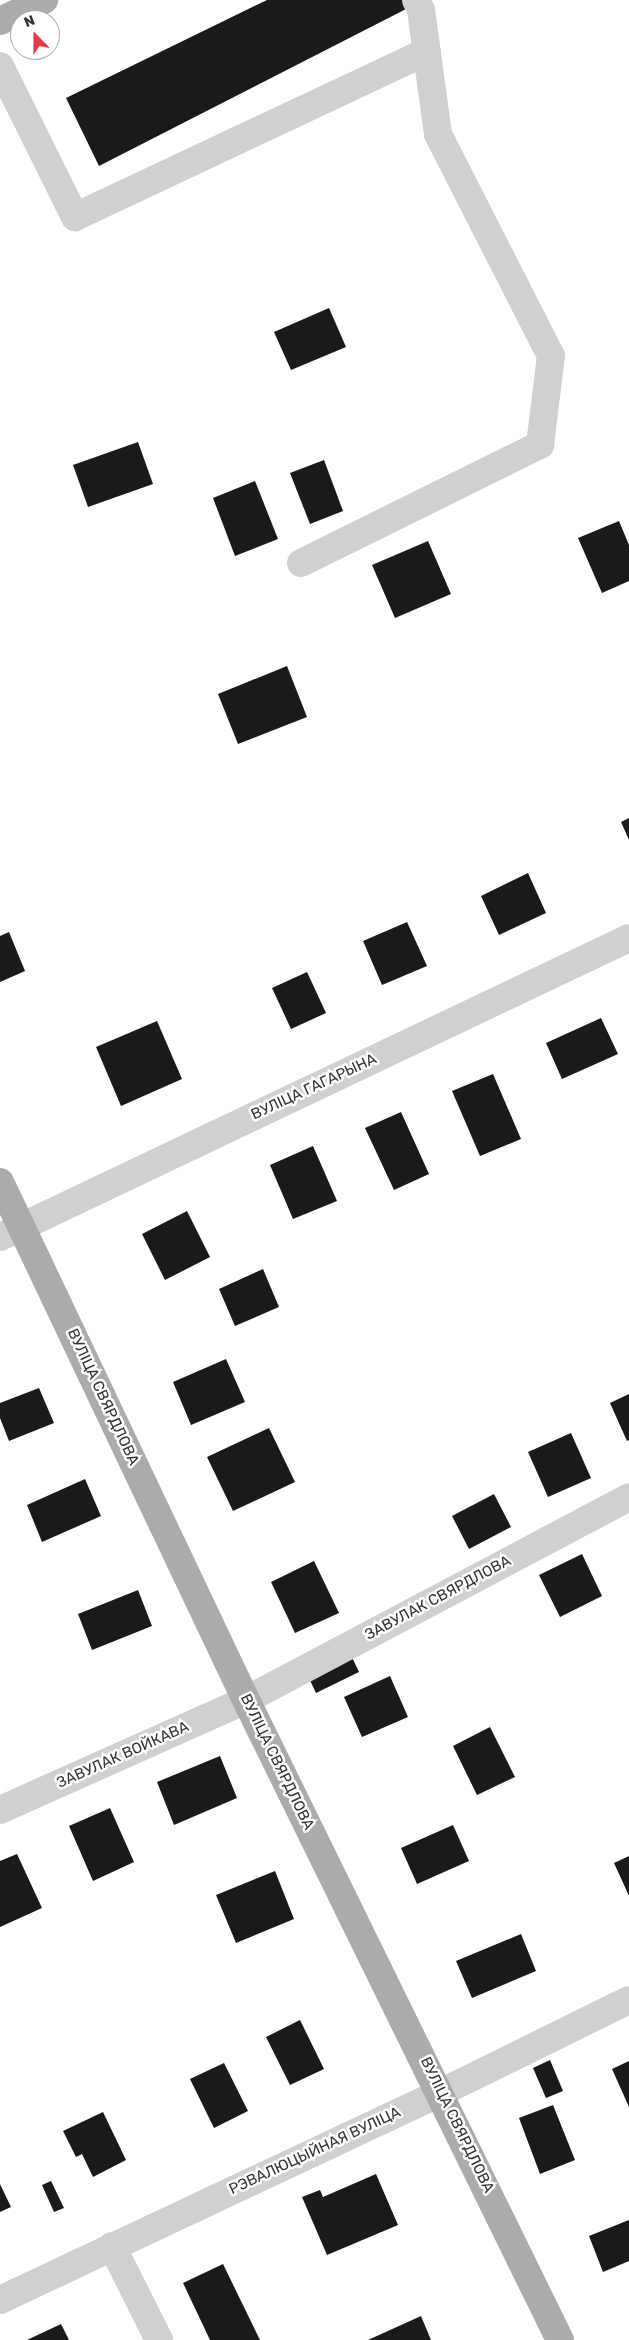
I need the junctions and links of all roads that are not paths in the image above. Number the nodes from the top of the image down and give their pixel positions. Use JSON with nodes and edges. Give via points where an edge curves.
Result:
{"nodes":[{"id":1,"x":44,"y":0,"type":"edge"},
{"id":2,"x":416,"y":0,"type":"edge"},
{"id":3,"x":0,"y":21,"type":"edge"},
{"id":4,"x":426,"y":50,"type":"junction"},
{"id":5,"x":0,"y":66,"type":"edge"},
{"id":6,"x":302,"y":563,"type":"dead end"},
{"id":7,"x":629,"y":938,"type":"edge"},
{"id":8,"x":0,"y":1182,"type":"edge"},
{"id":9,"x":11,"y":1232,"type":"edge"},
{"id":10,"x":629,"y":1497,"type":"edge"},
{"id":11,"x":246,"y":1700,"type":"junction"},
{"id":12,"x":0,"y":1810,"type":"edge"},
{"id":13,"x":629,"y":2000,"type":"edge"},
{"id":14,"x":442,"y":2092,"type":"junction"},
{"id":15,"x":112,"y":2246,"type":"junction"},
{"id":16,"x":0,"y":2300,"type":"edge"},
{"id":17,"x":159,"y":2340,"type":"edge"},
{"id":18,"x":560,"y":2340,"type":"edge"}],
"edges":[{"from":1,"to":3,"type":"main road"},
{"from":2,"to":4,"type":"street","via":[[421,10]]},
{"from":4,"to":5,"type":"street","via":[[75,217]]},
{"from":4,"to":6,"type":"street","via":[[438,134],[551,356],[540,445]]},
{"from":7,"to":9,"type":"street","name":"ВУЛІЦА ГАГАРЫНА"},
{"from":8,"to":9,"type":"main road","name":"ВУЛІЦА СВЯРДЛОВА"},
{"from":9,"to":11,"type":"main road","name":"ВУЛІЦА СВЯРДЛОВА"},
{"from":10,"to":11,"type":"street","name":"ЗАВУЛАК СВЯРДЛОВА"},
{"from":11,"to":12,"type":"street","name":"ЗАВУЛАК ВОЙКАВА"},
{"from":11,"to":14,"type":"main road","name":"ВУЛІЦА СВЯРДЛОВА"},
{"from":13,"to":14,"type":"street","name":"РЭВАЛЮЦЫЙНАЯ ВУЛІЦА"},
{"from":14,"to":15,"type":"street","name":"РЭВАЛЮЦЫЙНАЯ ВУЛІЦА"},
{"from":14,"to":18,"type":"main road","name":"ВУЛІЦА СВЯРДЛОВА"},
{"from":15,"to":16,"type":"street","name":"РЭВАЛЮЦЫЙНАЯ ВУЛІЦА"},
{"from":15,"to":17,"type":"street"}]}
